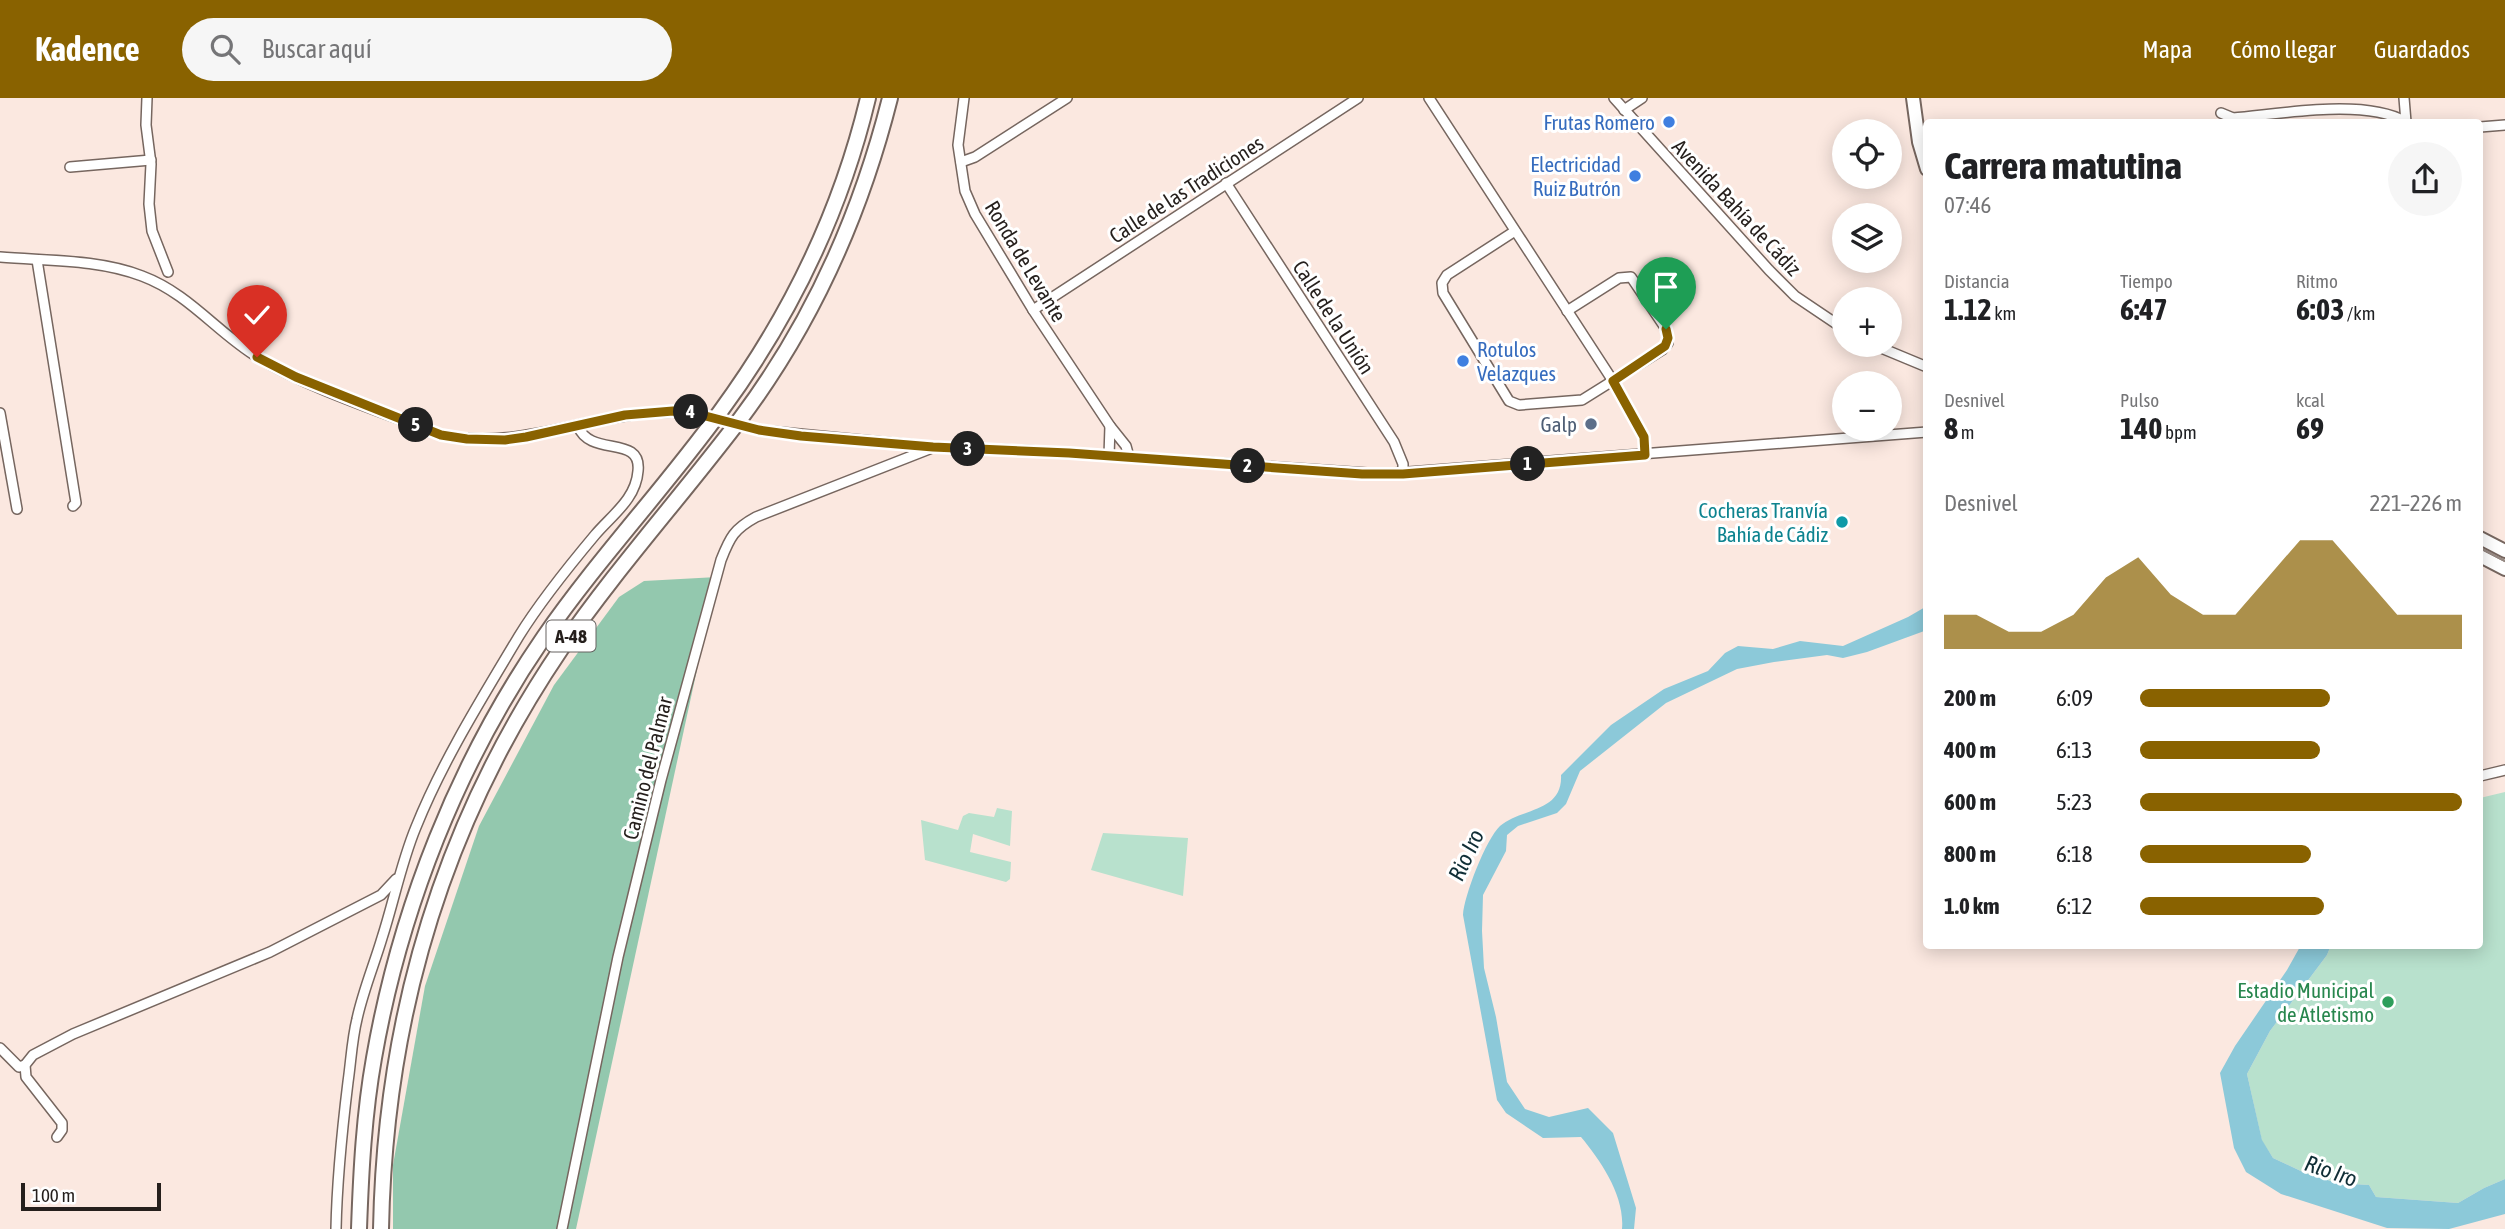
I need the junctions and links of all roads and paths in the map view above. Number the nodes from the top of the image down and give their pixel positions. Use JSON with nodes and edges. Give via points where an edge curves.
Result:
{"nodes":[{"id":1,"x":147,"y":98,"type":"edge"},
{"id":2,"x":868,"y":98,"type":"edge"},
{"id":3,"x":890,"y":98,"type":"edge"},
{"id":4,"x":964,"y":98,"type":"edge"},
{"id":5,"x":1067,"y":98,"type":"edge"},
{"id":6,"x":1358,"y":98,"type":"edge"},
{"id":7,"x":1429,"y":98,"type":"edge"},
{"id":8,"x":1614,"y":98,"type":"edge"},
{"id":9,"x":1642,"y":98,"type":"edge"},
{"id":10,"x":1913,"y":98,"type":"edge"},
{"id":11,"x":2404,"y":98,"type":"edge"},
{"id":12,"x":1624,"y":110,"type":"junction"},
{"id":13,"x":2221,"y":113,"type":"dead end"},
{"id":14,"x":2400,"y":119,"type":"edge"},
{"id":15,"x":2406,"y":119,"type":"edge"},
{"id":16,"x":2505,"y":125,"type":"edge"},
{"id":17,"x":2483,"y":127,"type":"edge"},
{"id":18,"x":1923,"y":156,"type":"edge"},
{"id":19,"x":150,"y":160,"type":"junction"},
{"id":20,"x":961,"y":162,"type":"junction"},
{"id":21,"x":70,"y":167,"type":"dead end"},
{"id":22,"x":1226,"y":183,"type":"junction"},
{"id":23,"x":1515,"y":231,"type":"junction"},
{"id":24,"x":0,"y":257,"type":"edge"},
{"id":25,"x":37,"y":260,"type":"junction"},
{"id":26,"x":168,"y":272,"type":"dead end"},
{"id":27,"x":1033,"y":310,"type":"junction"},
{"id":28,"x":1567,"y":311,"type":"junction"},
{"id":29,"x":1832,"y":321,"type":"edge"},
{"id":30,"x":1902,"y":357,"type":"edge"},
{"id":31,"x":1923,"y":365,"type":"edge"},
{"id":32,"x":1613,"y":381,"type":"junction"},
{"id":33,"x":0,"y":414,"type":"edge"},
{"id":34,"x":578,"y":426,"type":"junction"},
{"id":35,"x":1111,"y":426,"type":"junction"},
{"id":36,"x":1923,"y":432,"type":"edge"},
{"id":37,"x":1110,"y":445,"type":"junction"},
{"id":38,"x":1126,"y":446,"type":"junction"},
{"id":39,"x":933,"y":447,"type":"junction"},
{"id":40,"x":1645,"y":455,"type":"junction"},
{"id":41,"x":1109,"y":456,"type":"junction"},
{"id":42,"x":1129,"y":457,"type":"junction"},
{"id":43,"x":1403,"y":474,"type":"junction"},
{"id":44,"x":73,"y":506,"type":"dead end"},
{"id":45,"x":17,"y":509,"type":"dead end"},
{"id":46,"x":2483,"y":540,"type":"edge"},
{"id":47,"x":2505,"y":551,"type":"edge"},
{"id":48,"x":2483,"y":558,"type":"edge"},
{"id":49,"x":2505,"y":569,"type":"edge"},
{"id":50,"x":2505,"y":770,"type":"edge"},
{"id":51,"x":2483,"y":775,"type":"edge"},
{"id":52,"x":397,"y":878,"type":"junction"},
{"id":53,"x":0,"y":1048,"type":"edge"},
{"id":54,"x":25,"y":1065,"type":"junction"},
{"id":55,"x":57,"y":1137,"type":"dead end"},
{"id":56,"x":336,"y":1229,"type":"edge"},
{"id":57,"x":359,"y":1229,"type":"edge"},
{"id":58,"x":381,"y":1229,"type":"edge"},
{"id":59,"x":562,"y":1229,"type":"edge"}],
"edges":[{"from":1,"to":19,"type":"street"},
{"from":2,"to":57,"type":"highway","number":"A-48","via":[[826,226],[766,344],[720,412],[544,638],[467,769],[405,928],[382,1015],[368,1104]]},
{"from":3,"to":58,"type":"highway","number":"A-48","via":[[849,225],[784,354],[741,418],[563,648],[483,786],[442,884],[411,988],[389,1099]]},
{"from":4,"to":20,"type":"street","name":"Ronda de Levante","via":[[958,145]]},
{"from":5,"to":20,"type":"street"},
{"from":6,"to":22,"type":"street","name":"Calle de las Tradiciones"},
{"from":7,"to":23,"type":"street"},
{"from":8,"to":12,"type":"street","name":"Avenida Bahía de Cádiz"},
{"from":9,"to":12,"type":"street"},
{"from":10,"to":18,"type":"main road"},
{"from":11,"to":15,"type":"street"},
{"from":12,"to":29,"type":"street","name":"Avenida Bahía de Cádiz","via":[[1786,287]]},
{"from":13,"to":14,"type":"street","via":[[2233,118],[2349,108],[2383,111]]},
{"from":16,"to":17,"type":"street"},
{"from":19,"to":21,"type":"street"},
{"from":19,"to":26,"type":"street","via":[[152,230]]},
{"from":20,"to":27,"type":"street","name":"Ronda de Levante","via":[[965,191],[975,214]]},
{"from":22,"to":27,"type":"street","name":"Calle de las Tradiciones"},
{"from":22,"to":43,"type":"street","name":"Calle de la Unión","via":[[1394,442]]},
{"from":23,"to":28,"type":"street"},
{"from":23,"to":32,"type":"street","via":[[1443,282],[1443,293],[1506,397],[1519,405],[1574,401]]},
{"from":24,"to":25,"type":"street"},
{"from":25,"to":34,"type":"street","via":[[105,266],[153,280],[181,295],[275,367],[441,435],[505,440]]},
{"from":25,"to":44,"type":"street"},
{"from":27,"to":35,"type":"street","name":"Ronda de Levante"},
{"from":28,"to":32,"type":"street"},
{"from":28,"to":32,"type":"street","via":[[1619,278],[1631,277],[1659,319],[1668,333],[1665,346]]},
{"from":30,"to":31,"type":"street"},
{"from":32,"to":40,"type":"street","via":[[1644,437]]},
{"from":33,"to":45,"type":"street"},
{"from":34,"to":39,"type":"street","bridge":true,"via":[[653,412],[694,413],[759,430]]},
{"from":34,"to":52,"type":"street","via":[[594,444],[626,448],[636,457],[636,485],[524,629],[483,696],[416,826]]},
{"from":35,"to":37,"type":"street"},
{"from":35,"to":38,"type":"street","name":"Ronda de Levante"},
{"from":36,"to":40,"type":"street"},
{"from":37,"to":38,"type":"street"},
{"from":37,"to":41,"type":"street"},
{"from":38,"to":42,"type":"street"},
{"from":39,"to":41,"type":"street"},
{"from":39,"to":59,"type":"street","name":"Camino del Palmar","via":[[756,517],[736,530],[727,543],[667,755],[618,957]]},
{"from":40,"to":43,"type":"street"},
{"from":41,"to":42,"type":"street"},
{"from":42,"to":43,"type":"street"},
{"from":46,"to":47,"type":"main road"},
{"from":48,"to":49,"type":"main road"},
{"from":50,"to":51,"type":"street"},
{"from":52,"to":54,"type":"street","via":[[381,895],[270,952],[73,1034],[33,1055]]},
{"from":52,"to":56,"type":"street","via":[[356,1021],[341,1135]]},
{"from":53,"to":54,"type":"street","via":[[19,1067]]},
{"from":54,"to":55,"type":"street","via":[[29,1083],[62,1123]]}]}
